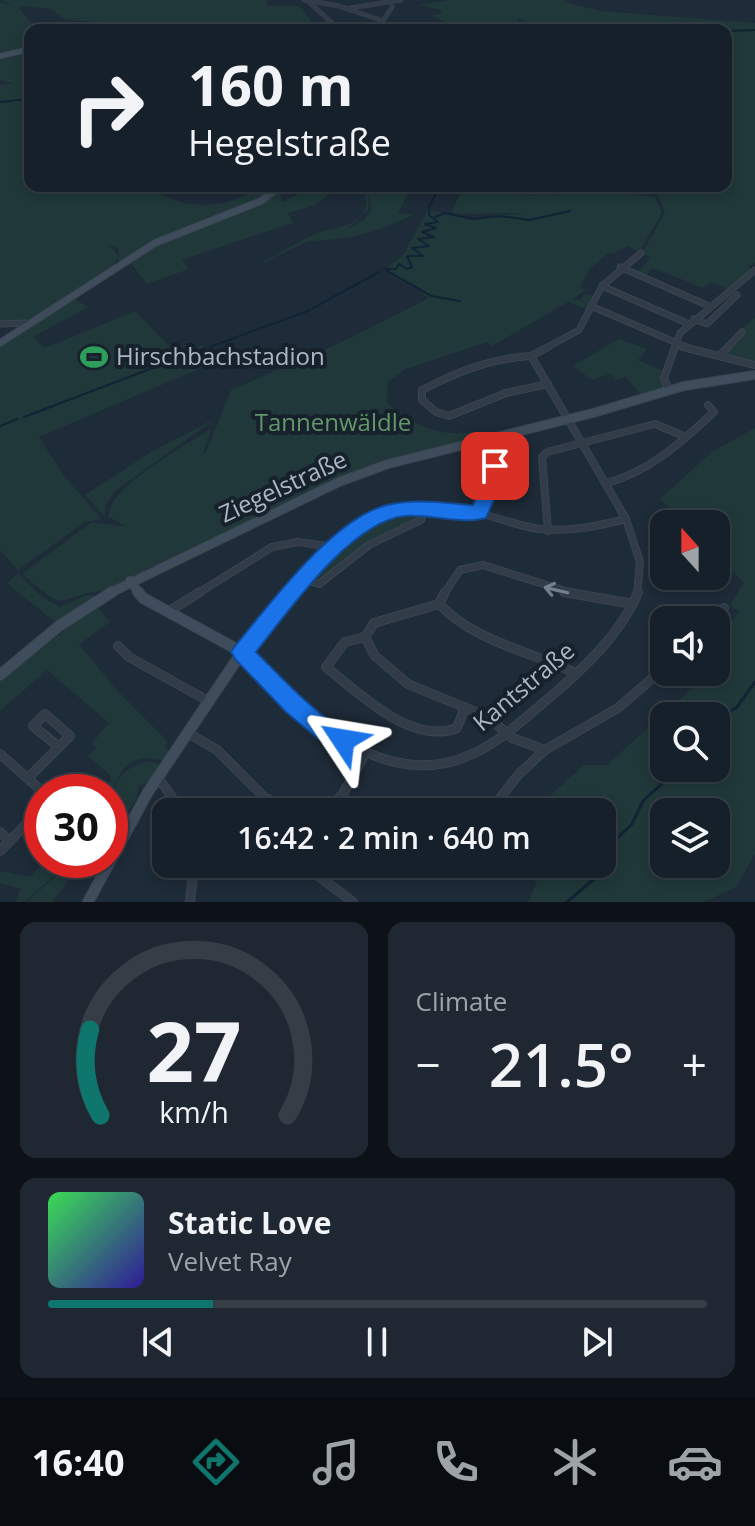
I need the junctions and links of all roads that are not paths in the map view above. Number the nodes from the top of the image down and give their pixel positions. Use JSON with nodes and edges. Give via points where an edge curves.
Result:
{"nodes":[{"id":1,"x":355,"y":0,"type":"edge"},
{"id":2,"x":401,"y":0,"type":"edge"},
{"id":3,"x":306,"y":1,"type":"edge"},
{"id":4,"x":356,"y":7,"type":"junction"},
{"id":5,"x":392,"y":7,"type":"dead end"},
{"id":6,"x":347,"y":9,"type":"junction"},
{"id":7,"x":385,"y":15,"type":"junction"},
{"id":8,"x":370,"y":17,"type":"junction"},
{"id":9,"x":332,"y":23,"type":"dead end"},
{"id":10,"x":382,"y":24,"type":"edge"},
{"id":11,"x":385,"y":24,"type":"edge"},
{"id":12,"x":24,"y":50,"type":"edge"},
{"id":13,"x":0,"y":56,"type":"edge"},
{"id":14,"x":272,"y":192,"type":"edge"},
{"id":15,"x":641,"y":253,"type":"dead end"},
{"id":16,"x":620,"y":267,"type":"junction"},
{"id":17,"x":755,"y":270,"type":"edge"},
{"id":18,"x":602,"y":286,"type":"junction"},
{"id":19,"x":737,"y":295,"type":"dead end"},
{"id":20,"x":591,"y":306,"type":"junction"},
{"id":21,"x":709,"y":306,"type":"junction"},
{"id":22,"x":692,"y":321,"type":"junction"},
{"id":23,"x":27,"y":323,"type":"junction"},
{"id":24,"x":0,"y":324,"type":"edge"},
{"id":25,"x":742,"y":332,"type":"dead end"},
{"id":26,"x":0,"y":343,"type":"edge"},
{"id":27,"x":676,"y":345,"type":"junction"},
{"id":28,"x":531,"y":356,"type":"junction"},
{"id":29,"x":719,"y":356,"type":"junction"},
{"id":30,"x":755,"y":365,"type":"edge"},
{"id":31,"x":755,"y":375,"type":"edge"},
{"id":32,"x":548,"y":384,"type":"junction"},
{"id":33,"x":669,"y":390,"type":"junction"},
{"id":34,"x":708,"y":405,"type":"dead end"},
{"id":35,"x":566,"y":420,"type":"junction"},
{"id":36,"x":686,"y":437,"type":"junction"},
{"id":37,"x":583,"y":442,"type":"junction"},
{"id":38,"x":495,"y":466,"type":"dead end"},
{"id":39,"x":607,"y":483,"type":"junction"},
{"id":40,"x":424,"y":508,"type":"junction"},
{"id":41,"x":479,"y":512,"type":"junction"},
{"id":42,"x":626,"y":519,"type":"junction"},
{"id":43,"x":548,"y":531,"type":"junction"},
{"id":44,"x":334,"y":547,"type":"junction"},
{"id":45,"x":303,"y":579,"type":"junction"},
{"id":46,"x":130,"y":581,"type":"junction"},
{"id":47,"x":439,"y":604,"type":"junction"},
{"id":48,"x":633,"y":604,"type":"junction"},
{"id":49,"x":168,"y":612,"type":"junction"},
{"id":50,"x":365,"y":637,"type":"junction"},
{"id":51,"x":118,"y":646,"type":"dead end"},
{"id":52,"x":242,"y":652,"type":"junction"},
{"id":53,"x":575,"y":673,"type":"junction"},
{"id":54,"x":0,"y":675,"type":"edge"},
{"id":55,"x":650,"y":680,"type":"edge"},
{"id":56,"x":208,"y":701,"type":"junction"},
{"id":57,"x":465,"y":707,"type":"junction"},
{"id":58,"x":506,"y":732,"type":"junction"},
{"id":59,"x":188,"y":733,"type":"junction"},
{"id":60,"x":59,"y":747,"type":"junction"},
{"id":61,"x":545,"y":750,"type":"junction"},
{"id":62,"x":366,"y":752,"type":"junction"},
{"id":63,"x":0,"y":754,"type":"edge"},
{"id":64,"x":32,"y":774,"type":"edge"},
{"id":65,"x":24,"y":775,"type":"edge"},
{"id":66,"x":158,"y":777,"type":"junction"},
{"id":67,"x":172,"y":798,"type":"edge"},
{"id":68,"x":265,"y":798,"type":"edge"},
{"id":69,"x":339,"y":798,"type":"edge"},
{"id":70,"x":500,"y":798,"type":"edge"},
{"id":71,"x":24,"y":826,"type":"edge"},
{"id":72,"x":0,"y":832,"type":"edge"},
{"id":73,"x":9,"y":841,"type":"junction"},
{"id":74,"x":0,"y":851,"type":"edge"},
{"id":75,"x":193,"y":878,"type":"edge"},
{"id":76,"x":321,"y":878,"type":"edge"},
{"id":77,"x":88,"y":902,"type":"edge"},
{"id":78,"x":190,"y":902,"type":"edge"},
{"id":79,"x":353,"y":902,"type":"edge"}],
"edges":[{"from":1,"to":4,"type":"street"},
{"from":2,"to":4,"type":"street"},
{"from":3,"to":6,"type":"street"},
{"from":3,"to":9,"type":"street"},
{"from":4,"to":6,"type":"street"},
{"from":5,"to":7,"type":"street"},
{"from":6,"to":8,"type":"street"},
{"from":7,"to":8,"type":"street"},
{"from":7,"to":11,"type":"street"},
{"from":8,"to":10,"type":"street"},
{"from":12,"to":13,"type":"street"},
{"from":14,"to":23,"type":"street","via":[[155,243]]},
{"from":15,"to":16,"type":"street"},
{"from":16,"to":18,"type":"street"},
{"from":16,"to":21,"type":"street"},
{"from":17,"to":21,"type":"street"},
{"from":18,"to":20,"type":"street"},
{"from":18,"to":22,"type":"street"},
{"from":19,"to":22,"type":"street","via":[[707,324]]},
{"from":20,"to":27,"type":"street"},
{"from":20,"to":28,"type":"street","via":[[579,330]]},
{"from":21,"to":22,"type":"street"},
{"from":22,"to":27,"type":"street"},
{"from":23,"to":24,"type":"street"},
{"from":23,"to":26,"type":"street"},
{"from":25,"to":29,"type":"street"},
{"from":27,"to":29,"type":"street"},
{"from":27,"to":33,"type":"street","via":[[664,378]]},
{"from":28,"to":32,"type":"street","name":"Kantstraße"},
{"from":28,"to":32,"type":"street","via":[[456,373],[422,390],[422,400],[449,416],[506,393]]},
{"from":29,"to":30,"type":"street"},
{"from":31,"to":33,"type":"street","name":"Ziegelstraße"},
{"from":32,"to":35,"type":"street","name":"Kantstraße"},
{"from":33,"to":35,"type":"street","name":"Ziegelstraße"},
{"from":34,"to":36,"type":"street","via":[[714,412]]},
{"from":35,"to":37,"type":"street","name":"Kantstraße"},
{"from":35,"to":46,"type":"street","name":"Ziegelstraße","via":[[369,469]]},
{"from":36,"to":37,"type":"street","via":[[655,424]]},
{"from":36,"to":39,"type":"street","via":[[643,472]]},
{"from":37,"to":39,"type":"street","name":"Kantstraße"},
{"from":37,"to":43,"type":"street","via":[[542,457]]},
{"from":38,"to":41,"type":"street"},
{"from":39,"to":42,"type":"street","name":"Kantstraße"},
{"from":40,"to":41,"type":"street"},
{"from":40,"to":44,"type":"street","via":[[386,512]]},
{"from":40,"to":45,"type":"street","via":[[421,520],[369,545],[319,584]]},
{"from":41,"to":43,"type":"street"},
{"from":42,"to":43,"type":"street"},
{"from":42,"to":48,"type":"street","name":"Kantstraße","via":[[642,564]]},
{"from":44,"to":45,"type":"street"},
{"from":44,"to":49,"type":"street","via":[[303,542],[272,547]]},
{"from":45,"to":52,"type":"street"},
{"from":46,"to":49,"type":"street","name":"Kantstraße","via":[[143,598]]},
{"from":46,"to":54,"type":"street","name":"Ziegelstraße","via":[[59,626]]},
{"from":48,"to":47,"type":"street","one_way":true,"via":[[554,590],[483,565],[460,570]]},
{"from":47,"to":50,"type":"street","via":[[385,618]]},
{"from":47,"to":53,"type":"street","via":[[490,643]]},
{"from":48,"to":53,"type":"street","name":"Kantstraße"},
{"from":49,"to":52,"type":"street","name":"Kantstraße"},
{"from":50,"to":57,"type":"street","via":[[389,671]]},
{"from":50,"to":57,"type":"street","via":[[345,642],[326,667],[364,699],[403,722],[446,733],[457,728]]},
{"from":51,"to":56,"type":"street"},
{"from":52,"to":56,"type":"street"},
{"from":52,"to":62,"type":"street","name":"Kantstraße","via":[[325,731]]},
{"from":53,"to":58,"type":"street","name":"Kantstraße"},
{"from":55,"to":61,"type":"street","via":[[618,708]]},
{"from":56,"to":59,"type":"street"},
{"from":57,"to":58,"type":"street"},
{"from":58,"to":61,"type":"street"},
{"from":58,"to":62,"type":"street","name":"Kantstraße","via":[[464,758],[437,764]]},
{"from":59,"to":66,"type":"street"},
{"from":59,"to":68,"type":"street","via":[[217,750]]},
{"from":60,"to":60,"type":"street","via":[[33,726],[45,714],[70,736]]},
{"from":60,"to":64,"type":"street"},
{"from":61,"to":70,"type":"street"},
{"from":62,"to":69,"type":"street"},
{"from":63,"to":65,"type":"street"},
{"from":66,"to":67,"type":"street"},
{"from":66,"to":77,"type":"street"},
{"from":71,"to":73,"type":"street"},
{"from":72,"to":73,"type":"street"},
{"from":73,"to":74,"type":"street"},
{"from":75,"to":78,"type":"street"},
{"from":76,"to":79,"type":"street"}]}
